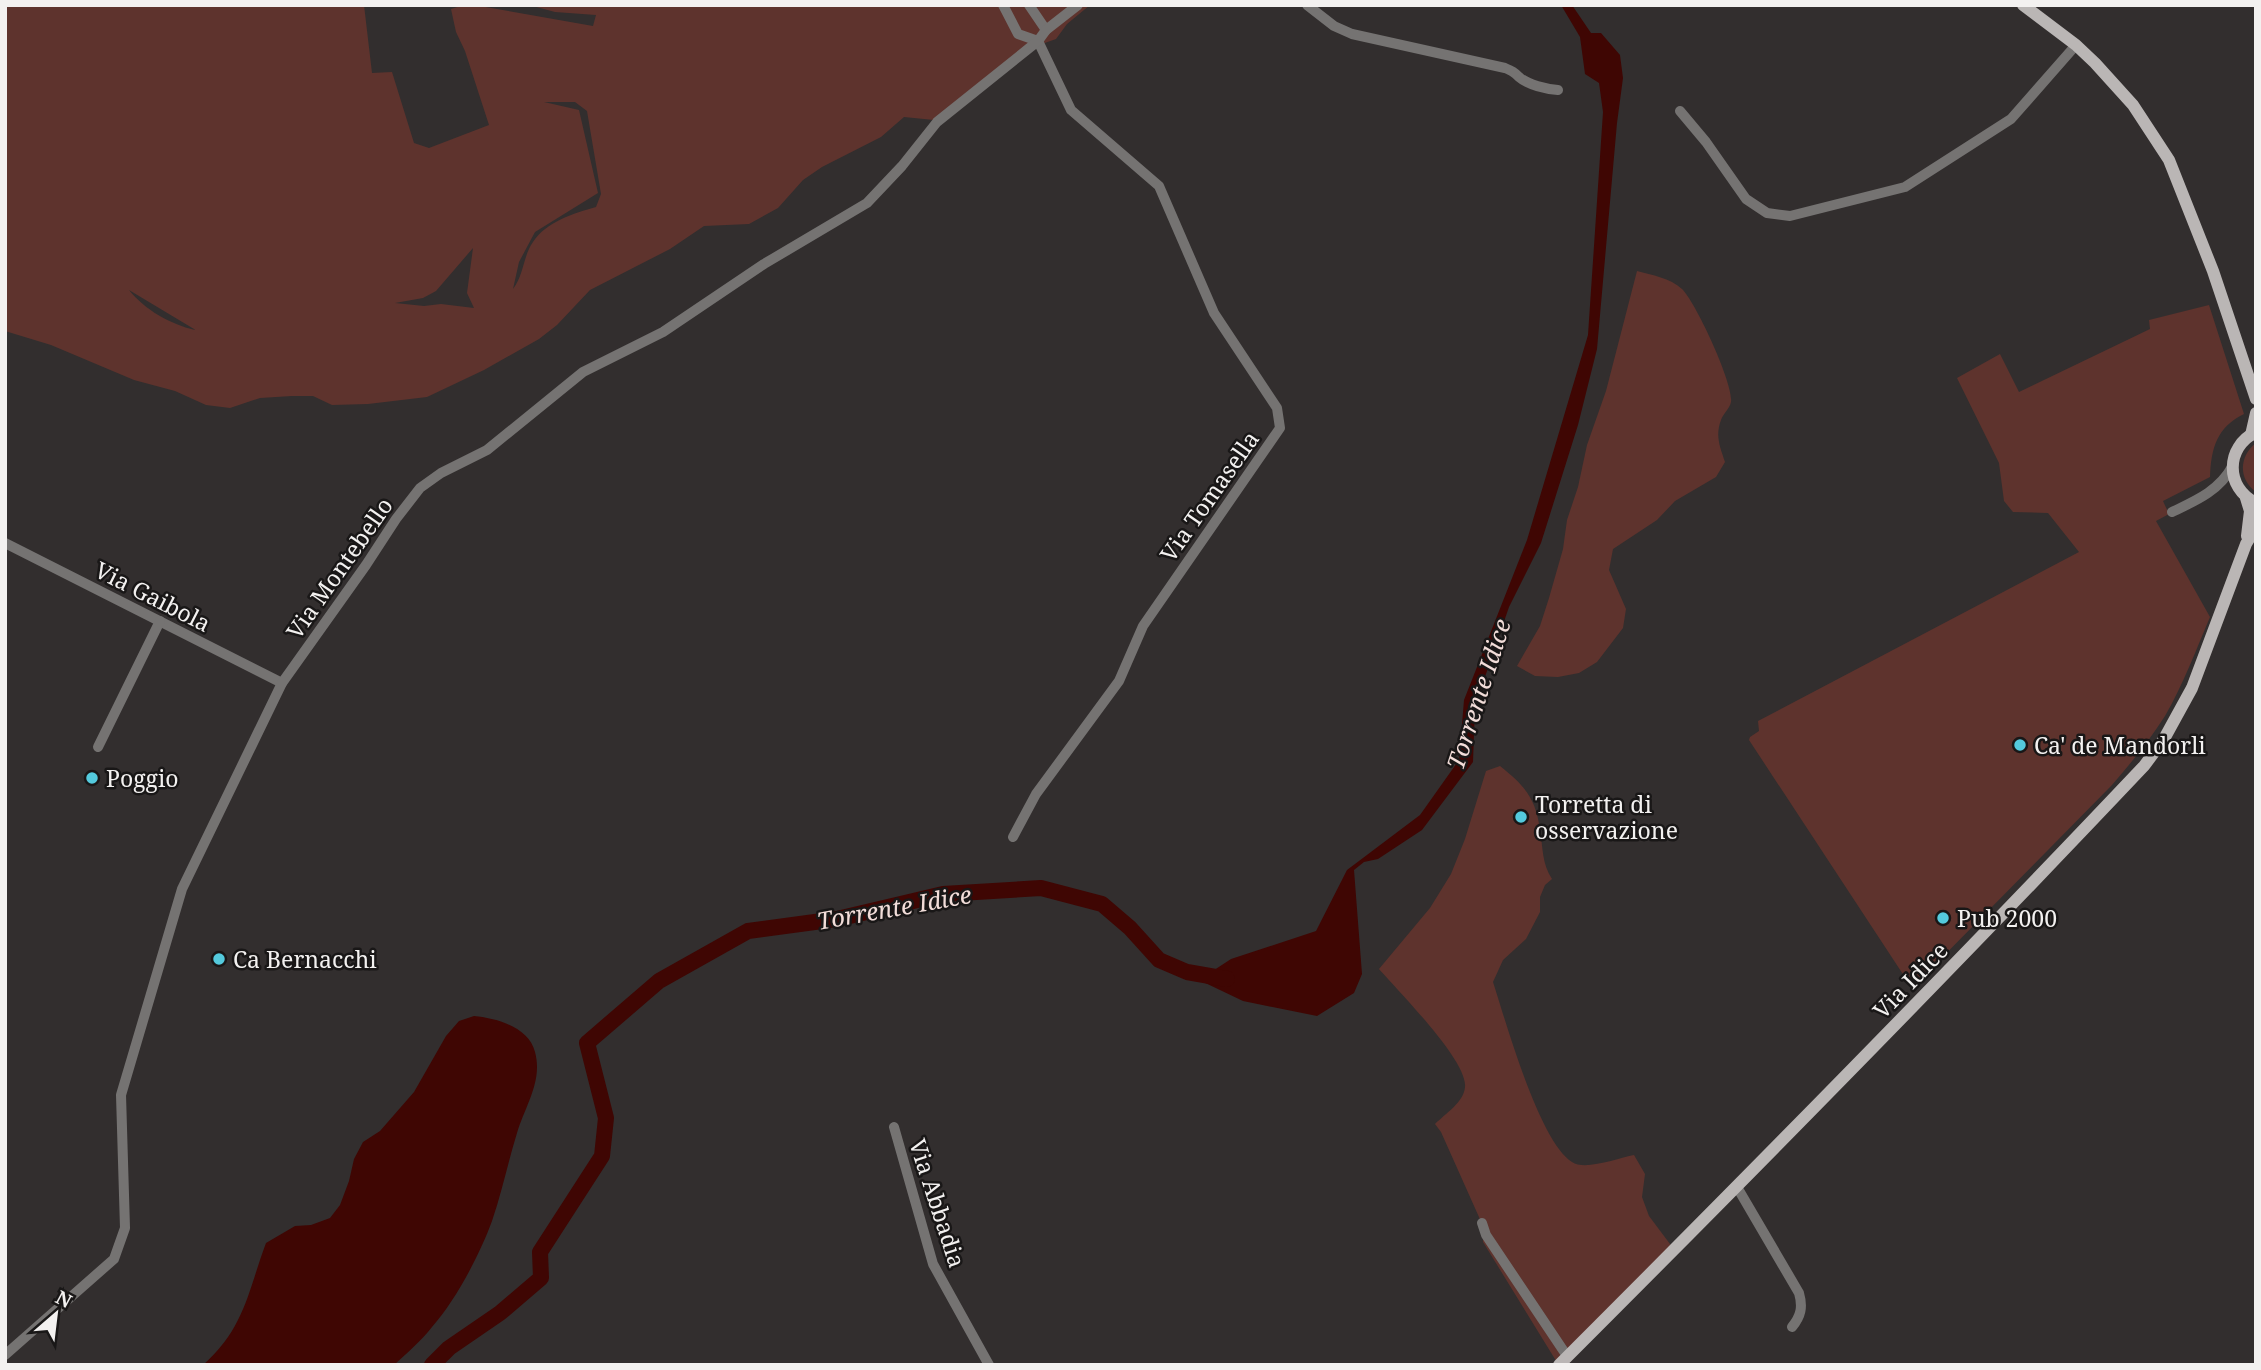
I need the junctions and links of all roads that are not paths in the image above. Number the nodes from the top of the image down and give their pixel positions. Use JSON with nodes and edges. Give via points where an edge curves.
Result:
{"nodes":[{"id":1,"x":1003,"y":5,"type":"edge"},
{"id":2,"x":1029,"y":5,"type":"edge"},
{"id":3,"x":1079,"y":5,"type":"edge"},
{"id":4,"x":1307,"y":5,"type":"edge"},
{"id":5,"x":2023,"y":5,"type":"edge"},
{"id":6,"x":1046,"y":30,"type":"junction"},
{"id":7,"x":1038,"y":41,"type":"junction"},
{"id":8,"x":2076,"y":45,"type":"junction"},
{"id":9,"x":1558,"y":90,"type":"dead end"},
{"id":10,"x":1680,"y":111,"type":"dead end"},
{"id":11,"x":2256,"y":400,"type":"edge"},
{"id":12,"x":2256,"y":413,"type":"edge"},
{"id":13,"x":2253,"y":433,"type":"edge"},
{"id":14,"x":2232,"y":467,"type":"junction"},
{"id":15,"x":2209,"y":493,"type":"junction"},
{"id":16,"x":2248,"y":498,"type":"edge"},
{"id":17,"x":2172,"y":512,"type":"dead end"},
{"id":18,"x":2256,"y":527,"type":"edge"},
{"id":19,"x":5,"y":543,"type":"edge"},
{"id":20,"x":2246,"y":544,"type":"junction"},
{"id":21,"x":160,"y":621,"type":"junction"},
{"id":22,"x":282,"y":684,"type":"junction"},
{"id":23,"x":98,"y":747,"type":"dead end"},
{"id":24,"x":1013,"y":837,"type":"dead end"},
{"id":25,"x":894,"y":1127,"type":"dead end"},
{"id":26,"x":1737,"y":1187,"type":"junction"},
{"id":27,"x":1482,"y":1223,"type":"dead end"},
{"id":28,"x":1792,"y":1327,"type":"dead end"},
{"id":29,"x":5,"y":1354,"type":"edge"},
{"id":30,"x":1563,"y":1360,"type":"edge"},
{"id":31,"x":989,"y":1365,"type":"edge"}],
"edges":[{"from":1,"to":7,"type":"street","via":[[1018,34]]},
{"from":2,"to":6,"type":"street"},
{"from":3,"to":6,"type":"street","name":"Via Montebello"},
{"from":4,"to":9,"type":"street","via":[[1352,34],[1505,68],[1532,83]]},
{"from":5,"to":8,"type":"main road"},
{"from":6,"to":7,"type":"street","name":"Via Montebello"},
{"from":7,"to":22,"type":"street","name":"Via Montebello","via":[[937,122],[867,204],[764,264],[663,332],[583,372],[487,450],[420,488]]},
{"from":7,"to":24,"type":"street","name":"Via Tomasella","via":[[1071,110],[1159,186],[1214,313],[1277,408],[1280,428],[1143,626],[1119,681],[1036,794]]},
{"from":8,"to":10,"type":"street","via":[[2011,119],[1905,187],[1790,216],[1767,213],[1746,199]]},
{"from":8,"to":11,"type":"main road","via":[[2133,105],[2169,160],[2213,271]]},
{"from":12,"to":13,"type":"main road"},
{"from":13,"to":14,"type":"main road","via":[[2234,454]]},
{"from":14,"to":15,"type":"street"},
{"from":14,"to":16,"type":"main road","name":"Via Idice","via":[[2232,477]]},
{"from":15,"to":16,"type":"street","via":[[2220,490]]},
{"from":15,"to":17,"type":"street"},
{"from":16,"to":20,"type":"main road","name":"Via Idice"},
{"from":18,"to":20,"type":"main road","name":"Via Idice"},
{"from":19,"to":21,"type":"street","name":"Via Gaibola"},
{"from":20,"to":26,"type":"main road","name":"Via Idice","via":[[2192,688],[2144,766]]},
{"from":21,"to":22,"type":"street","name":"Via Gaibola"},
{"from":21,"to":23,"type":"street"},
{"from":22,"to":29,"type":"street","name":"Via Montebello","via":[[182,889],[169,930],[121,1095],[125,1228],[114,1259]]},
{"from":25,"to":31,"type":"street","name":"Via Abbadia","via":[[933,1264]]},
{"from":26,"to":28,"type":"street","via":[[1799,1293],[1802,1304]]},
{"from":26,"to":30,"type":"main road","name":"Via Idice"},
{"from":27,"to":30,"type":"street"}]}
